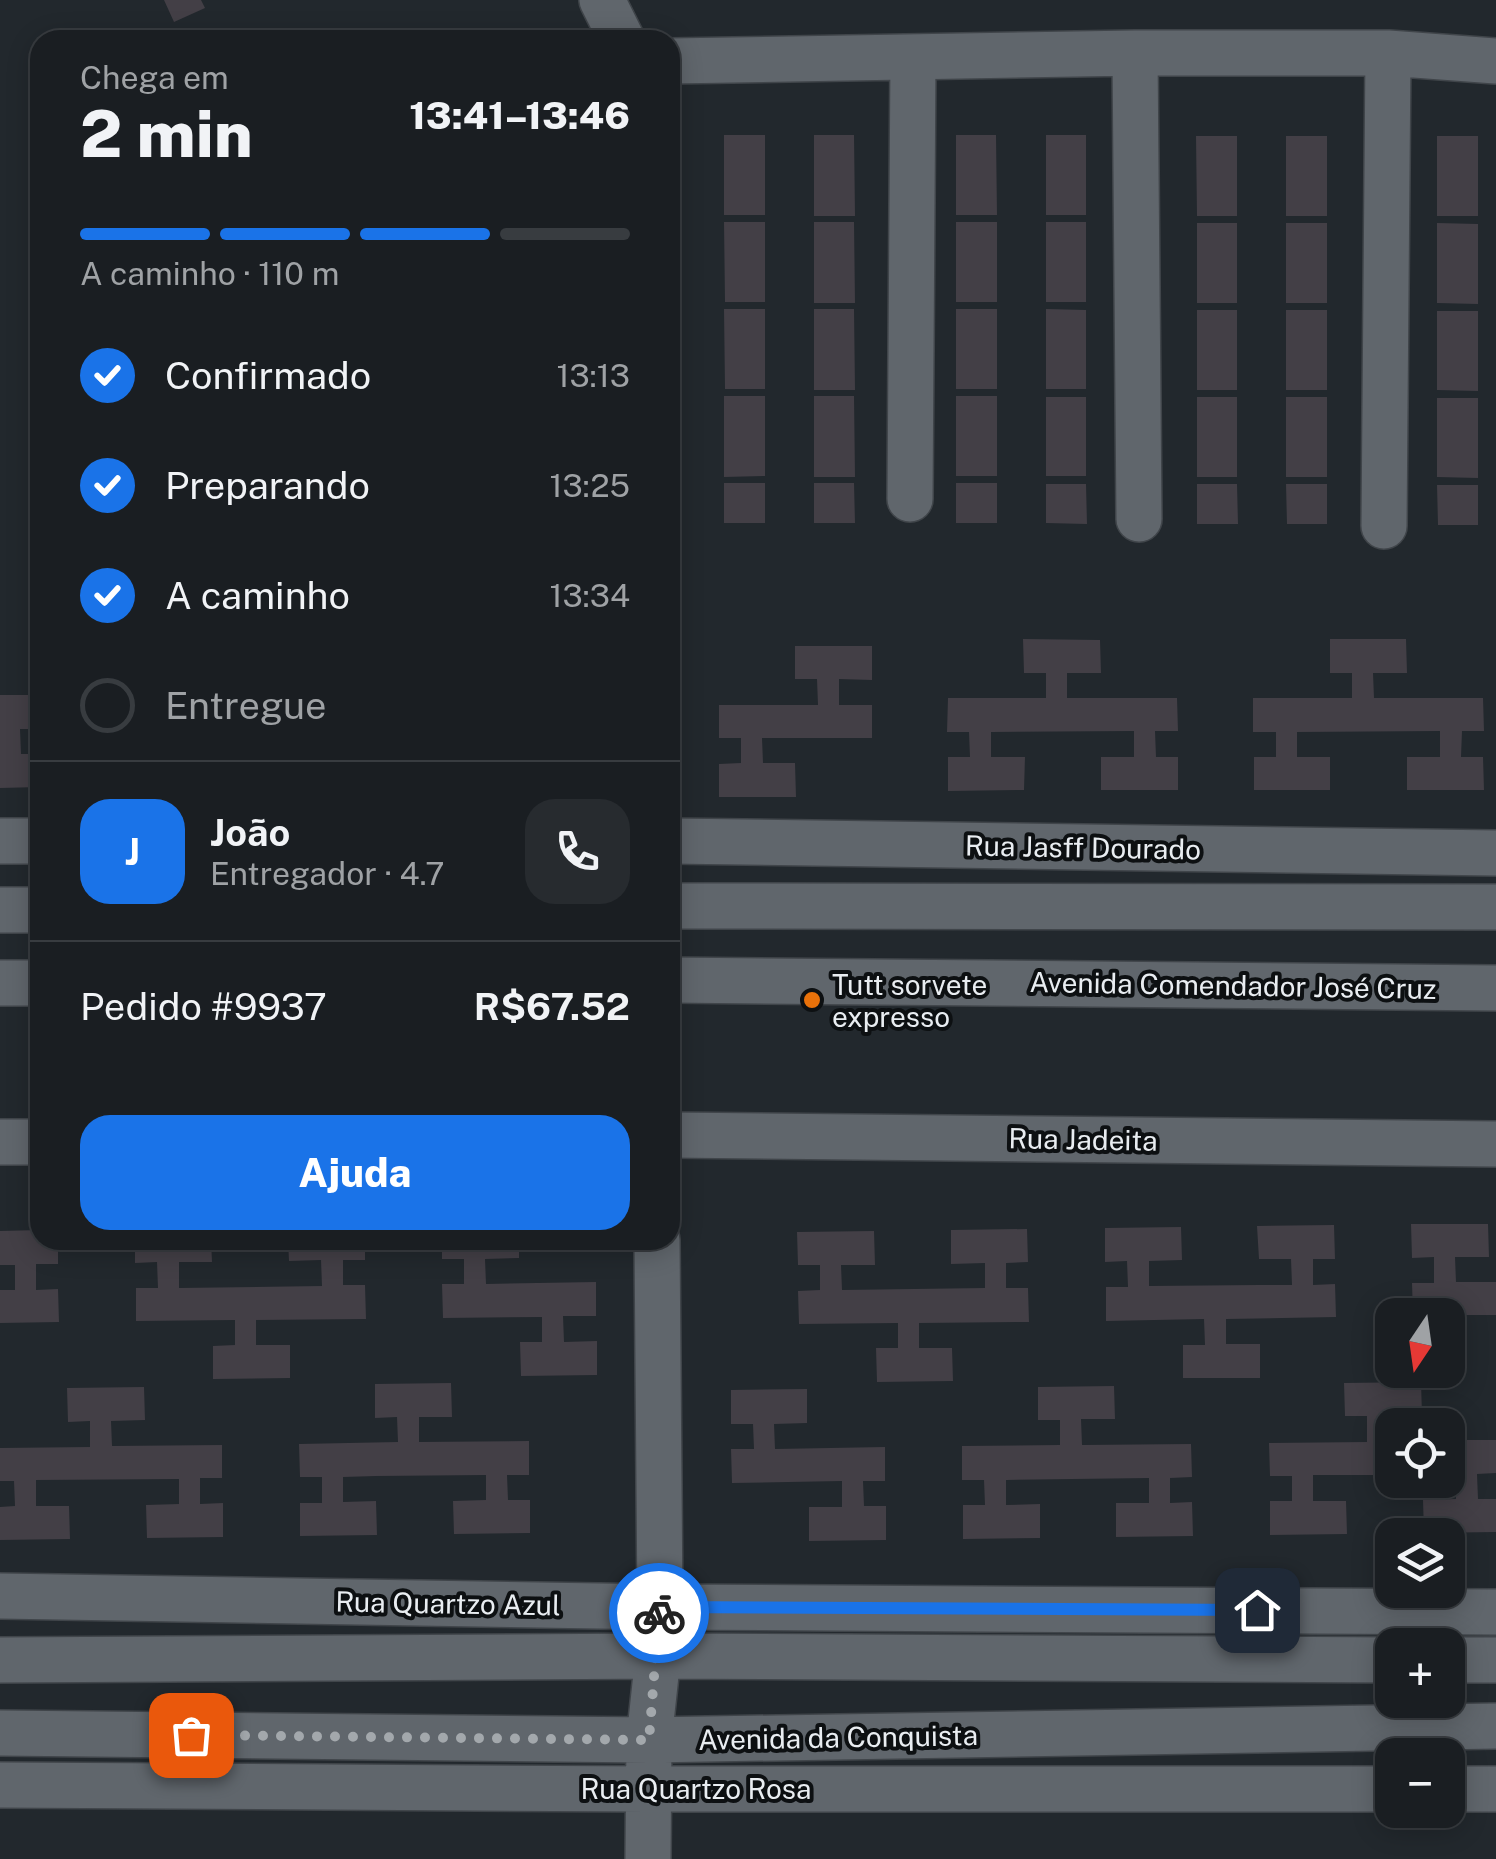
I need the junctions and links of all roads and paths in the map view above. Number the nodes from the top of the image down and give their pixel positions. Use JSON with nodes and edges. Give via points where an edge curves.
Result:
{"nodes":[{"id":1,"x":602,"y":0,"type":"edge"},
{"id":2,"x":617,"y":30,"type":"edge"},
{"id":3,"x":1135,"y":53,"type":"junction"},
{"id":4,"x":1388,"y":53,"type":"junction"},
{"id":5,"x":913,"y":57,"type":"junction"},
{"id":6,"x":680,"y":61,"type":"edge"},
{"id":7,"x":1496,"y":61,"type":"edge"},
{"id":8,"x":910,"y":500,"type":"dead end"},
{"id":9,"x":1140,"y":518,"type":"dead end"},
{"id":10,"x":1384,"y":526,"type":"dead end"},
{"id":11,"x":0,"y":841,"type":"edge"},
{"id":12,"x":30,"y":841,"type":"edge"},
{"id":13,"x":680,"y":841,"type":"edge"},
{"id":14,"x":1496,"y":853,"type":"edge"},
{"id":15,"x":680,"y":906,"type":"edge"},
{"id":16,"x":1496,"y":907,"type":"edge"},
{"id":17,"x":0,"y":910,"type":"edge"},
{"id":18,"x":30,"y":910,"type":"edge"},
{"id":19,"x":680,"y":980,"type":"edge"},
{"id":20,"x":0,"y":983,"type":"edge"},
{"id":21,"x":30,"y":983,"type":"edge"},
{"id":22,"x":1496,"y":988,"type":"edge"},
{"id":23,"x":680,"y":1135,"type":"edge"},
{"id":24,"x":0,"y":1142,"type":"edge"},
{"id":25,"x":30,"y":1142,"type":"edge"},
{"id":26,"x":1496,"y":1144,"type":"edge"},
{"id":27,"x":658,"y":1250,"type":"edge"},
{"id":28,"x":0,"y":1596,"type":"edge"},
{"id":29,"x":660,"y":1607,"type":"junction"},
{"id":30,"x":1496,"y":1612,"type":"edge"},
{"id":31,"x":658,"y":1656,"type":"junction"},
{"id":32,"x":0,"y":1660,"type":"edge"},
{"id":33,"x":1375,"y":1660,"type":"edge"},
{"id":34,"x":1465,"y":1660,"type":"edge"},
{"id":35,"x":1496,"y":1660,"type":"edge"},
{"id":36,"x":1496,"y":1726,"type":"edge"},
{"id":37,"x":0,"y":1733,"type":"edge"},
{"id":38,"x":649,"y":1740,"type":"junction"},
{"id":39,"x":0,"y":1784,"type":"edge"},
{"id":40,"x":648,"y":1789,"type":"junction"},
{"id":41,"x":1375,"y":1789,"type":"edge"},
{"id":42,"x":1465,"y":1789,"type":"edge"},
{"id":43,"x":1496,"y":1789,"type":"edge"},
{"id":44,"x":648,"y":1859,"type":"edge"}],
"edges":[{"from":1,"to":2,"type":"street"},
{"from":3,"to":4,"type":"street"},
{"from":3,"to":5,"type":"street"},
{"from":3,"to":9,"type":"street"},
{"from":4,"to":7,"type":"street"},
{"from":4,"to":10,"type":"street"},
{"from":5,"to":6,"type":"street"},
{"from":5,"to":8,"type":"street"},
{"from":11,"to":12,"type":"street"},
{"from":13,"to":14,"type":"street","name":"Rua Jasff Dourado"},
{"from":15,"to":16,"type":"street"},
{"from":17,"to":18,"type":"street"},
{"from":19,"to":22,"type":"street","name":"Avenida Comendador José Cruz"},
{"from":20,"to":21,"type":"street"},
{"from":23,"to":26,"type":"street","name":"Rua Jadeita"},
{"from":24,"to":25,"type":"street"},
{"from":27,"to":29,"type":"street"},
{"from":28,"to":29,"type":"street","name":"Rua Quartzo Azul"},
{"from":29,"to":30,"type":"street","name":"Rua Quartzo Azul"},
{"from":29,"to":31,"type":"street"},
{"from":31,"to":32,"type":"street"},
{"from":31,"to":33,"type":"street"},
{"from":31,"to":38,"type":"street"},
{"from":34,"to":35,"type":"street"},
{"from":36,"to":38,"type":"street","name":"Avenida da Conquista"},
{"from":37,"to":38,"type":"street","name":"Avenida da Conquista"},
{"from":38,"to":40,"type":"street"},
{"from":39,"to":40,"type":"street","name":"Rua Quartzo Rosa"},
{"from":40,"to":41,"type":"street","name":"Rua Quartzo Rosa"},
{"from":40,"to":44,"type":"street"},
{"from":42,"to":43,"type":"street"}]}
